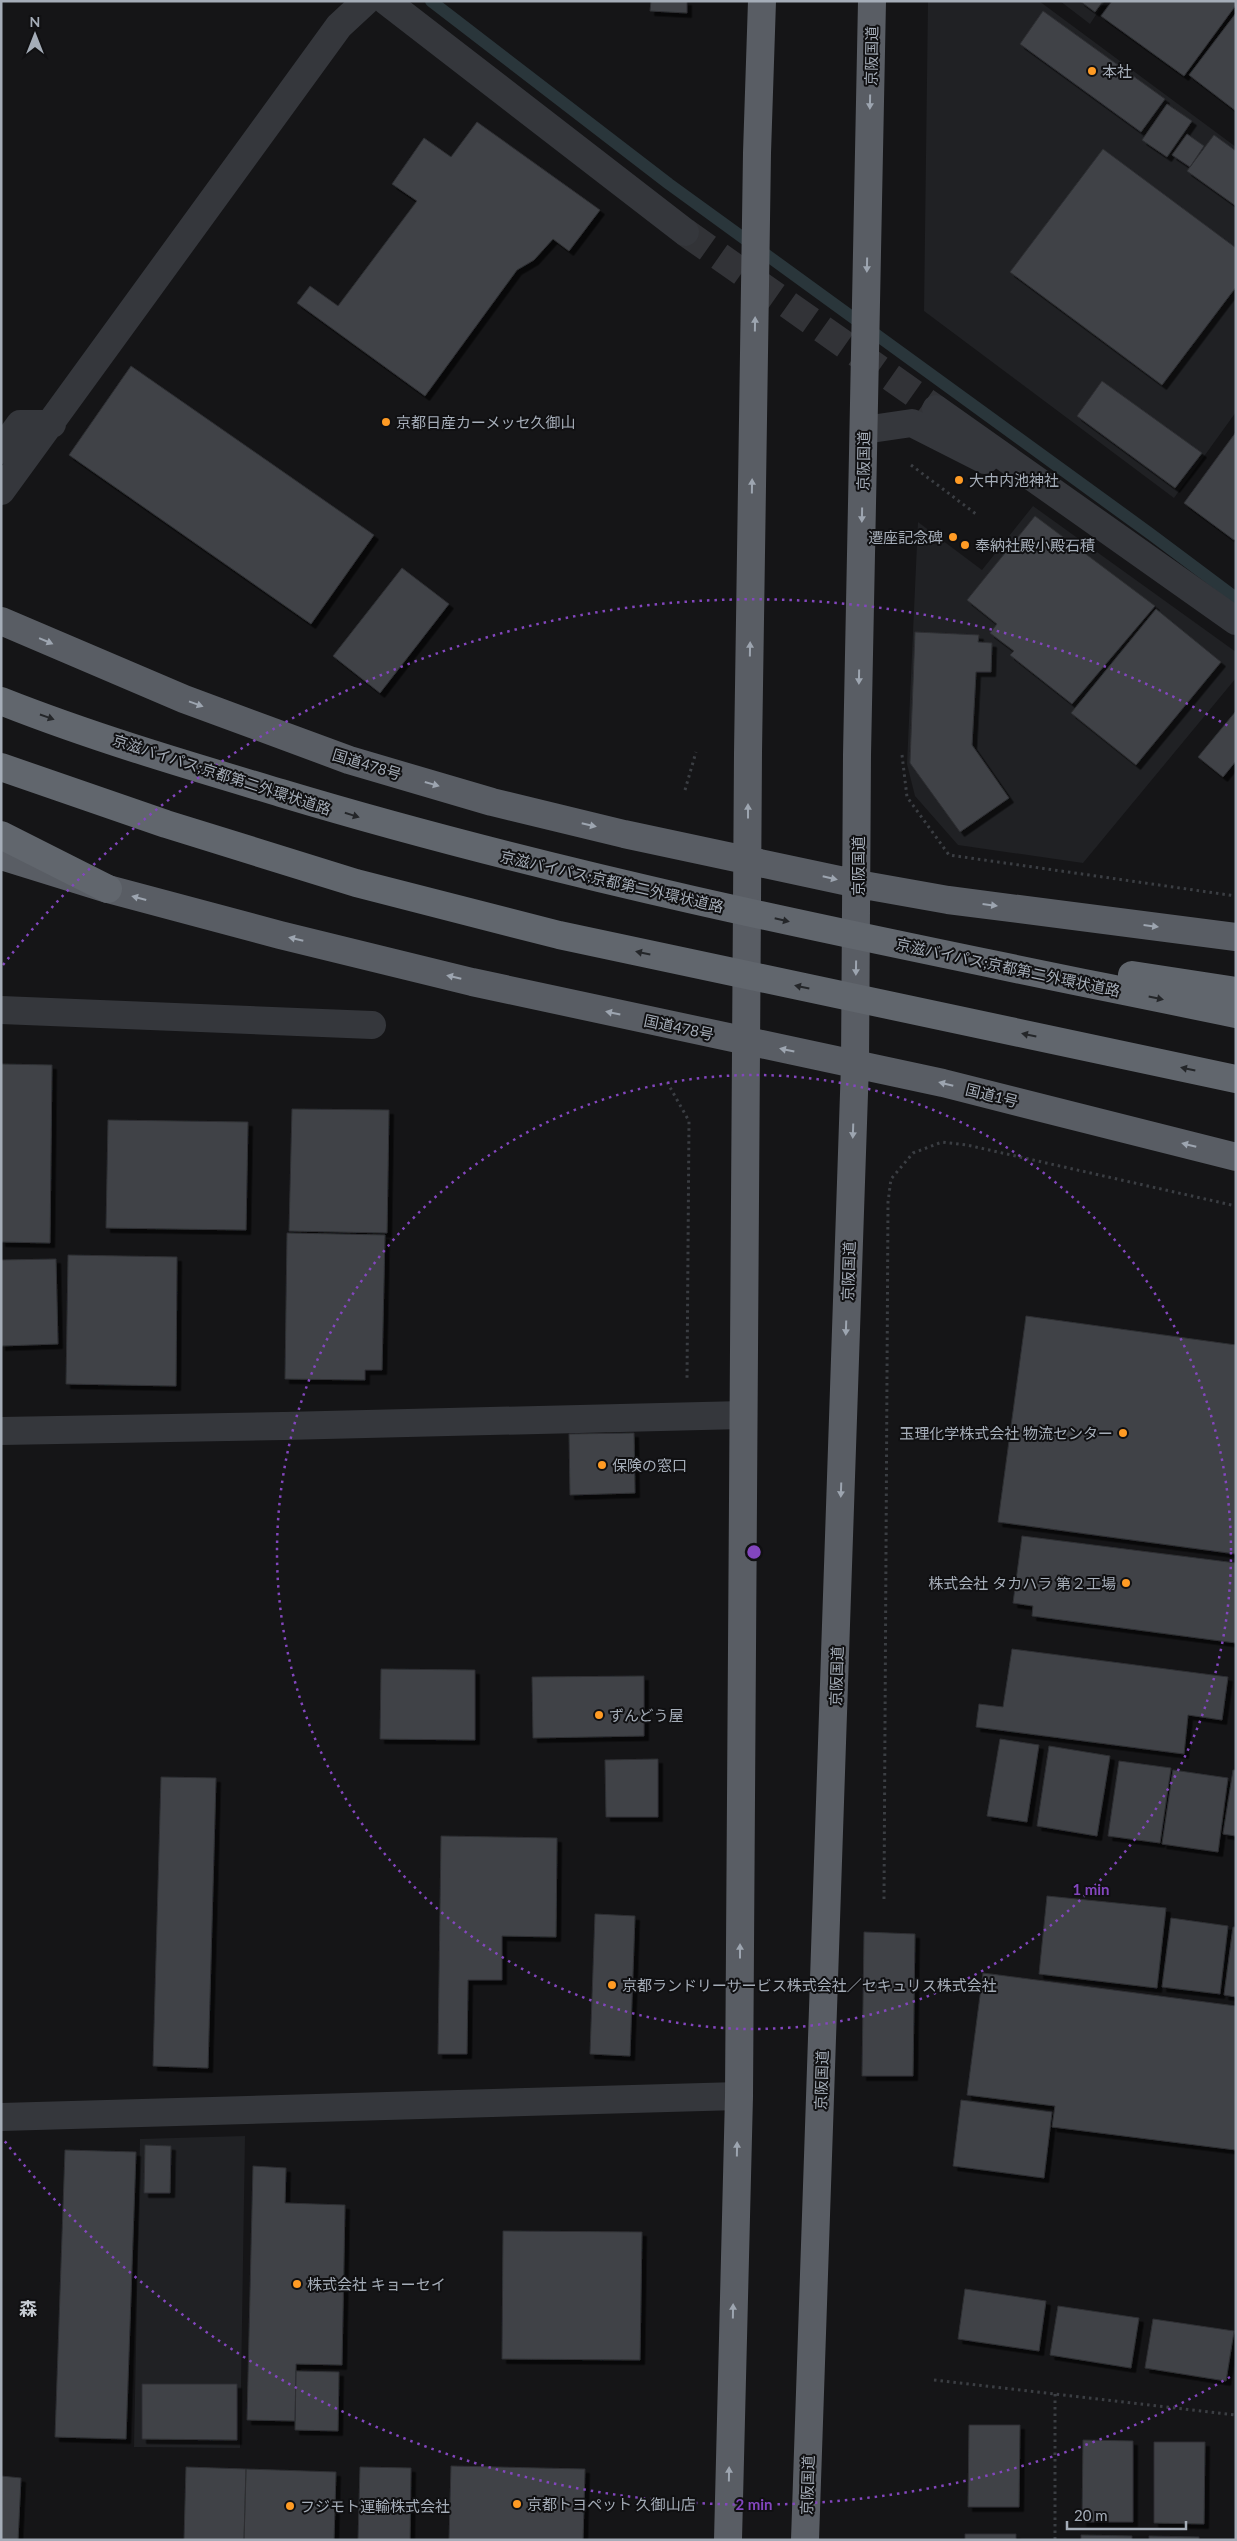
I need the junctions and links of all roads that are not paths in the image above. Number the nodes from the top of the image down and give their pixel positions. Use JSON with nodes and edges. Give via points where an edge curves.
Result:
{"nodes":[{"id":1,"x":366,"y":1,"type":"edge"},
{"id":2,"x":386,"y":1,"type":"edge"},
{"id":3,"x":762,"y":1,"type":"edge"},
{"id":4,"x":872,"y":1,"type":"edge"},
{"id":5,"x":685,"y":232,"type":"tunnel mouth"},
{"id":6,"x":936,"y":408,"type":"tunnel mouth"},
{"id":7,"x":52,"y":424,"type":"junction"},
{"id":8,"x":864,"y":430,"type":"junction"},
{"id":9,"x":1,"y":450,"type":"edge"},
{"id":10,"x":1040,"y":481,"type":"junction"},
{"id":11,"x":1,"y":491,"type":"edge"},
{"id":12,"x":1,"y":621,"type":"edge"},
{"id":13,"x":1236,"y":621,"type":"edge"},
{"id":14,"x":1,"y":700,"type":"edge"},
{"id":15,"x":1,"y":767,"type":"edge"},
{"id":16,"x":1,"y":835,"type":"edge"},
{"id":17,"x":1,"y":856,"type":"edge"},
{"id":18,"x":748,"y":860,"type":"junction"},
{"id":19,"x":858,"y":884,"type":"junction"},
{"id":20,"x":108,"y":889,"type":"junction"},
{"id":21,"x":834,"y":931,"type":"junction"},
{"id":22,"x":1236,"y":937,"type":"edge"},
{"id":23,"x":1236,"y":990,"type":"edge"},
{"id":24,"x":1,"y":1010,"type":"edge"},
{"id":25,"x":1236,"y":1014,"type":"edge"},
{"id":26,"x":372,"y":1025,"type":"dead end"},
{"id":27,"x":746,"y":1041,"type":"junction"},
{"id":28,"x":855,"y":1064,"type":"junction"},
{"id":29,"x":1236,"y":1079,"type":"edge"},
{"id":30,"x":1236,"y":1157,"type":"edge"},
{"id":31,"x":743,"y":1415,"type":"junction"},
{"id":32,"x":1,"y":1430,"type":"edge"},
{"id":33,"x":739,"y":2096,"type":"junction"},
{"id":34,"x":1,"y":2117,"type":"edge"},
{"id":35,"x":728,"y":2540,"type":"edge"},
{"id":36,"x":805,"y":2540,"type":"edge"}],
"edges":[{"from":1,"to":7,"type":"street","via":[[340,26]]},
{"from":2,"to":5,"type":"street"},
{"from":18,"to":3,"type":"highway","one_way":true,"via":[[757,153]]},
{"from":4,"to":8,"type":"highway","name":"京阪国道","one_way":true},
{"from":6,"to":10,"type":"street"},
{"from":7,"to":9,"type":"street","via":[[20,424]]},
{"from":7,"to":11,"type":"street"},
{"from":8,"to":10,"type":"street","via":[[912,423],[1010,473]]},
{"from":8,"to":19,"type":"highway","name":"京阪国道","one_way":true,"via":[[857,755]]},
{"from":10,"to":13,"type":"street"},
{"from":12,"to":18,"type":"highway","name":"国道478号","one_way":true,"via":[[184,699],[349,760],[492,802]]},
{"from":14,"to":21,"type":"highway","name":"京滋バイパス;京都第二外環状道路","one_way":true,"bridge":true,"via":[[185,765],[379,823],[570,873]]},
{"from":29,"to":15,"type":"highway","one_way":true,"bridge":true,"via":[[559,935],[356,883],[166,824]]},
{"from":16,"to":20,"type":"highway"},
{"from":17,"to":20,"type":"highway","name":"国道478号"},
{"from":18,"to":19,"type":"highway","one_way":true},
{"from":18,"to":27,"type":"highway"},
{"from":19,"to":22,"type":"highway","one_way":true,"via":[[948,900]]},
{"from":19,"to":28,"type":"highway","name":"京阪国道","one_way":true},
{"from":27,"to":20,"type":"highway","name":"国道478号","one_way":true,"via":[[463,979]]},
{"from":21,"to":23,"type":"highway","bridge":true},
{"from":21,"to":25,"type":"highway","name":"京滋バイパス;京都第二外環状道路","one_way":true,"bridge":true},
{"from":24,"to":26,"type":"street"},
{"from":28,"to":27,"type":"highway","name":"国道1号","one_way":true},
{"from":27,"to":31,"type":"highway"},
{"from":30,"to":28,"type":"highway","name":"国道1号","one_way":true},
{"from":28,"to":36,"type":"highway","name":"京阪国道","one_way":true},
{"from":31,"to":32,"type":"street"},
{"from":33,"to":31,"type":"highway","one_way":true},
{"from":33,"to":34,"type":"street"},
{"from":35,"to":33,"type":"highway","one_way":true}]}
